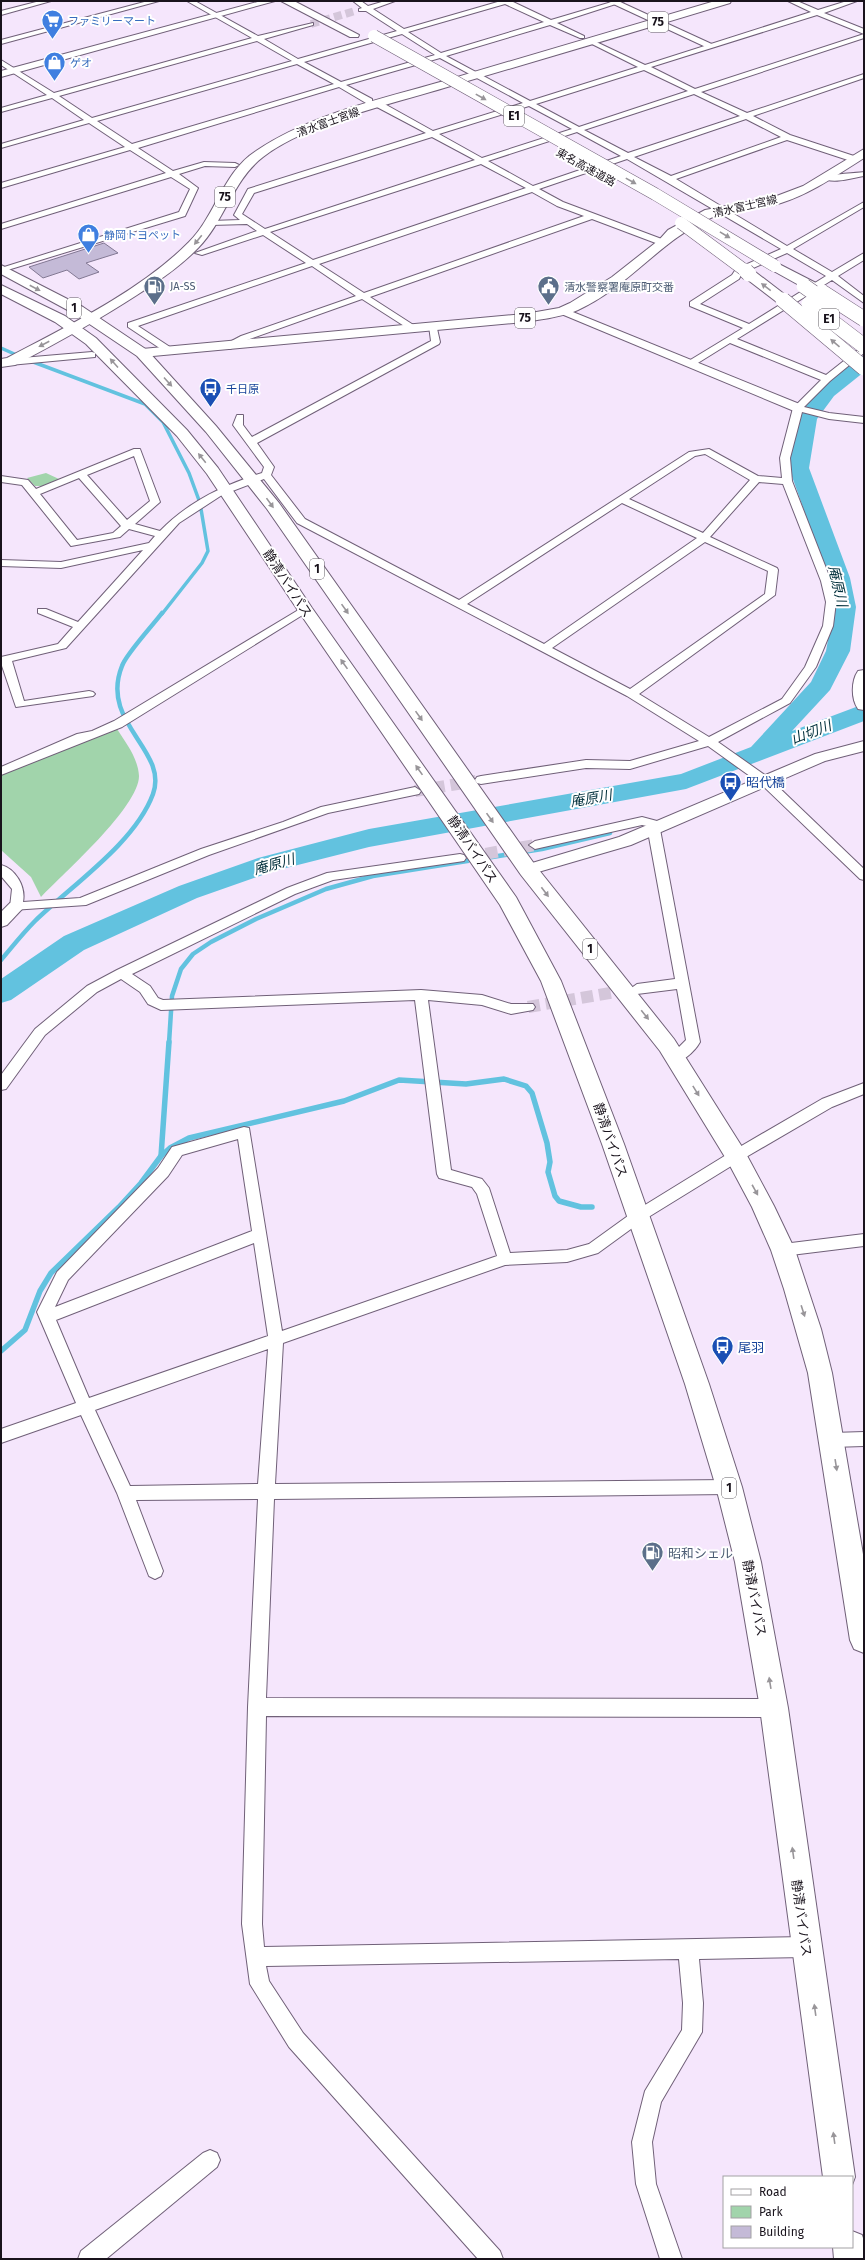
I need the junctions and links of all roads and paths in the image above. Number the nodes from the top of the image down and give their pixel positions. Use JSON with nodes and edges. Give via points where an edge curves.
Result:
{"nodes":[{"id":1,"x":33,"y":1,"type":"edge"},
{"id":2,"x":48,"y":1,"type":"edge"},
{"id":3,"x":156,"y":1,"type":"edge"},
{"id":4,"x":190,"y":1,"type":"edge"},
{"id":5,"x":271,"y":1,"type":"edge"},
{"id":6,"x":286,"y":1,"type":"edge"},
{"id":7,"x":300,"y":1,"type":"edge"},
{"id":8,"x":356,"y":1,"type":"edge"},
{"id":9,"x":392,"y":1,"type":"edge"},
{"id":10,"x":506,"y":1,"type":"edge"},
{"id":11,"x":705,"y":1,"type":"edge"},
{"id":12,"x":726,"y":1,"type":"edge"},
{"id":13,"x":790,"y":1,"type":"edge"},
{"id":14,"x":854,"y":1,"type":"edge"},
{"id":15,"x":616,"y":2,"type":"edge"},
{"id":16,"x":257,"y":3,"type":"edge"},
{"id":17,"x":367,"y":8,"type":"junction"},
{"id":18,"x":1,"y":9,"type":"edge"},
{"id":19,"x":355,"y":11,"type":"tunnel mouth"},
{"id":20,"x":818,"y":12,"type":"junction"},
{"id":21,"x":1,"y":13,"type":"edge"},
{"id":22,"x":216,"y":16,"type":"junction"},
{"id":23,"x":342,"y":17,"type":"dead end"},
{"id":24,"x":653,"y":20,"type":"junction"},
{"id":25,"x":550,"y":22,"type":"junction"},
{"id":26,"x":311,"y":24,"type":"tunnel mouth"},
{"id":27,"x":401,"y":32,"type":"junction"},
{"id":28,"x":864,"y":32,"type":"edge"},
{"id":29,"x":864,"y":36,"type":"edge"},
{"id":30,"x":363,"y":37,"type":"junction"},
{"id":31,"x":258,"y":38,"type":"junction"},
{"id":32,"x":586,"y":39,"type":"junction"},
{"id":33,"x":1,"y":42,"type":"edge"},
{"id":34,"x":711,"y":46,"type":"junction"},
{"id":35,"x":440,"y":55,"type":"junction"},
{"id":36,"x":299,"y":61,"type":"junction"},
{"id":37,"x":1,"y":62,"type":"edge"},
{"id":38,"x":645,"y":67,"type":"junction"},
{"id":39,"x":14,"y":71,"type":"junction"},
{"id":40,"x":473,"y":73,"type":"junction"},
{"id":41,"x":1,"y":74,"type":"edge"},
{"id":42,"x":864,"y":76,"type":"edge"},
{"id":43,"x":342,"y":84,"type":"junction"},
{"id":44,"x":695,"y":91,"type":"junction"},
{"id":45,"x":53,"y":96,"type":"junction"},
{"id":46,"x":374,"y":103,"type":"junction"},
{"id":47,"x":532,"y":103,"type":"junction"},
{"id":48,"x":1,"y":110,"type":"edge"},
{"id":49,"x":746,"y":116,"type":"junction"},
{"id":50,"x":91,"y":120,"type":"junction"},
{"id":51,"x":578,"y":129,"type":"junction"},
{"id":52,"x":432,"y":135,"type":"junction"},
{"id":53,"x":787,"y":137,"type":"junction"},
{"id":54,"x":1,"y":146,"type":"edge"},
{"id":55,"x":130,"y":147,"type":"junction"},
{"id":56,"x":627,"y":156,"type":"junction"},
{"id":57,"x":859,"y":156,"type":"edge"},
{"id":58,"x":480,"y":162,"type":"junction"},
{"id":59,"x":235,"y":164,"type":"junction"},
{"id":60,"x":172,"y":174,"type":"junction"},
{"id":61,"x":864,"y":174,"type":"edge"},
{"id":62,"x":825,"y":177,"type":"junction"},
{"id":63,"x":670,"y":179,"type":"junction"},
{"id":64,"x":1,"y":186,"type":"edge"},
{"id":65,"x":530,"y":189,"type":"junction"},
{"id":66,"x":864,"y":204,"type":"edge"},
{"id":67,"x":721,"y":210,"type":"junction"},
{"id":68,"x":592,"y":216,"type":"junction"},
{"id":69,"x":248,"y":222,"type":"junction"},
{"id":70,"x":210,"y":223,"type":"junction"},
{"id":71,"x":1,"y":227,"type":"edge"},
{"id":72,"x":263,"y":232,"type":"junction"},
{"id":73,"x":664,"y":243,"type":"junction"},
{"id":74,"x":788,"y":249,"type":"junction"},
{"id":75,"x":199,"y":253,"type":"dead end"},
{"id":76,"x":864,"y":256,"type":"edge"},
{"id":77,"x":312,"y":264,"type":"junction"},
{"id":78,"x":1,"y":270,"type":"edge"},
{"id":79,"x":832,"y":276,"type":"junction"},
{"id":80,"x":1,"y":289,"type":"edge"},
{"id":81,"x":798,"y":291,"type":"junction"},
{"id":82,"x":107,"y":294,"type":"dead end"},
{"id":83,"x":364,"y":297,"type":"junction"},
{"id":84,"x":864,"y":300,"type":"edge"},
{"id":85,"x":83,"y":307,"type":"junction"},
{"id":86,"x":563,"y":311,"type":"junction"},
{"id":87,"x":60,"y":319,"type":"junction"},
{"id":88,"x":91,"y":319,"type":"junction"},
{"id":89,"x":864,"y":319,"type":"edge"},
{"id":90,"x":433,"y":326,"type":"junction"},
{"id":91,"x":749,"y":327,"type":"junction"},
{"id":92,"x":412,"y":328,"type":"junction"},
{"id":93,"x":72,"y":329,"type":"junction"},
{"id":94,"x":864,"y":329,"type":"edge"},
{"id":95,"x":730,"y":340,"type":"junction"},
{"id":96,"x":227,"y":347,"type":"junction"},
{"id":97,"x":864,"y":347,"type":"edge"},
{"id":98,"x":170,"y":351,"type":"junction"},
{"id":99,"x":142,"y":353,"type":"junction"},
{"id":100,"x":92,"y":356,"type":"dead end"},
{"id":101,"x":4,"y":359,"type":"edge"},
{"id":102,"x":690,"y":364,"type":"junction"},
{"id":103,"x":864,"y":368,"type":"edge"},
{"id":104,"x":827,"y":379,"type":"junction"},
{"id":105,"x":801,"y":409,"type":"junction"},
{"id":106,"x":240,"y":417,"type":"dead end"},
{"id":107,"x":864,"y":420,"type":"edge"},
{"id":108,"x":251,"y":442,"type":"junction"},
{"id":109,"x":82,"y":474,"type":"junction"},
{"id":110,"x":259,"y":476,"type":"junction"},
{"id":111,"x":1,"y":479,"type":"edge"},
{"id":112,"x":756,"y":479,"type":"junction"},
{"id":113,"x":787,"y":481,"type":"junction"},
{"id":114,"x":226,"y":489,"type":"junction"},
{"id":115,"x":34,"y":493,"type":"junction"},
{"id":116,"x":621,"y":499,"type":"junction"},
{"id":117,"x":126,"y":525,"type":"junction"},
{"id":118,"x":161,"y":534,"type":"junction"},
{"id":119,"x":704,"y":538,"type":"junction"},
{"id":120,"x":153,"y":545,"type":"junction"},
{"id":121,"x":1,"y":563,"type":"edge"},
{"id":122,"x":458,"y":604,"type":"junction"},
{"id":123,"x":305,"y":609,"type":"junction"},
{"id":124,"x":42,"y":611,"type":"dead end"},
{"id":125,"x":80,"y":626,"type":"junction"},
{"id":126,"x":544,"y":649,"type":"junction"},
{"id":127,"x":3,"y":660,"type":"edge"},
{"id":128,"x":864,"y":675,"type":"edge"},
{"id":129,"x":90,"y":694,"type":"dead end"},
{"id":130,"x":631,"y":694,"type":"junction"},
{"id":131,"x":864,"y":705,"type":"edge"},
{"id":132,"x":712,"y":744,"type":"junction"},
{"id":133,"x":864,"y":746,"type":"edge"},
{"id":134,"x":1,"y":771,"type":"edge"},
{"id":135,"x":762,"y":778,"type":"junction"},
{"id":136,"x":478,"y":788,"type":"junction"},
{"id":137,"x":415,"y":791,"type":"tunnel mouth"},
{"id":138,"x":655,"y":828,"type":"junction"},
{"id":139,"x":535,"y":845,"type":"tunnel mouth"},
{"id":140,"x":465,"y":851,"type":"junction"},
{"id":141,"x":1,"y":869,"type":"edge"},
{"id":142,"x":528,"y":870,"type":"junction"},
{"id":143,"x":864,"y":876,"type":"edge"},
{"id":144,"x":16,"y":907,"type":"junction"},
{"id":145,"x":1,"y":921,"type":"edge"},
{"id":146,"x":122,"y":973,"type":"junction"},
{"id":147,"x":683,"y":983,"type":"junction"},
{"id":148,"x":637,"y":989,"type":"tunnel mouth"},
{"id":149,"x":421,"y":995,"type":"junction"},
{"id":150,"x":528,"y":1007,"type":"tunnel mouth"},
{"id":151,"x":675,"y":1058,"type":"junction"},
{"id":152,"x":1,"y":1085,"type":"edge"},
{"id":153,"x":864,"y":1088,"type":"edge"},
{"id":154,"x":736,"y":1156,"type":"junction"},
{"id":155,"x":637,"y":1216,"type":"junction"},
{"id":156,"x":260,"y":1234,"type":"junction"},
{"id":157,"x":864,"y":1240,"type":"edge"},
{"id":158,"x":783,"y":1250,"type":"junction"},
{"id":159,"x":505,"y":1259,"type":"junction"},
{"id":160,"x":47,"y":1317,"type":"junction"},
{"id":161,"x":276,"y":1339,"type":"junction"},
{"id":162,"x":85,"y":1406,"type":"junction"},
{"id":163,"x":1,"y":1436,"type":"edge"},
{"id":164,"x":864,"y":1438,"type":"edge"},
{"id":165,"x":832,"y":1440,"type":"junction"},
{"id":166,"x":729,"y":1487,"type":"junction"},
{"id":167,"x":266,"y":1492,"type":"junction"},
{"id":168,"x":125,"y":1493,"type":"junction"},
{"id":169,"x":155,"y":1571,"type":"dead end"},
{"id":170,"x":861,"y":1602,"type":"edge"},
{"id":171,"x":864,"y":1640,"type":"edge"},
{"id":172,"x":257,"y":1707,"type":"junction"},
{"id":173,"x":774,"y":1708,"type":"junction"},
{"id":174,"x":806,"y":1947,"type":"junction"},
{"id":175,"x":688,"y":1949,"type":"junction"},
{"id":176,"x":255,"y":1957,"type":"junction"},
{"id":177,"x":210,"y":2160,"type":"dead end"},
{"id":178,"x":839,"y":2176,"type":"edge"},
{"id":179,"x":850,"y":2248,"type":"edge"},
{"id":180,"x":89,"y":2259,"type":"edge"},
{"id":181,"x":492,"y":2259,"type":"edge"},
{"id":182,"x":671,"y":2259,"type":"edge"},
{"id":183,"x":852,"y":2259,"type":"edge"}],
"edges":[{"from":1,"to":18,"type":"street"},
{"from":2,"to":21,"type":"street"},
{"from":3,"to":33,"type":"street"},
{"from":4,"to":22,"type":"street"},
{"from":5,"to":16,"type":"street"},
{"from":6,"to":30,"type":"main road"},
{"from":7,"to":30,"type":"main road","name":"東名高速道路","number":"E1"},
{"from":8,"to":17,"type":"street"},
{"from":9,"to":17,"type":"street"},
{"from":10,"to":25,"type":"street"},
{"from":10,"to":27,"type":"street"},
{"from":11,"to":24,"type":"main road","name":"清水富士宮線","number":"75"},
{"from":12,"to":24,"type":"main road","name":"清水富士宮線","number":"75"},
{"from":13,"to":20,"type":"street"},
{"from":14,"to":20,"type":"street"},
{"from":15,"to":24,"type":"street"},
{"from":15,"to":25,"type":"street"},
{"from":16,"to":22,"type":"street"},
{"from":17,"to":19,"type":"street"},
{"from":17,"to":27,"type":"street"},
{"from":20,"to":28,"type":"street"},
{"from":20,"to":34,"type":"street"},
{"from":22,"to":31,"type":"street"},
{"from":22,"to":39,"type":"street"},
{"from":23,"to":30,"type":"main road","name":"東名高速道路","number":"E1"},
{"from":24,"to":32,"type":"main road","name":"清水富士宮線","number":"75"},
{"from":24,"to":34,"type":"street"},
{"from":25,"to":32,"type":"street"},
{"from":25,"to":35,"type":"street"},
{"from":26,"to":31,"type":"street"},
{"from":27,"to":35,"type":"street"},
{"from":27,"to":36,"type":"street"},
{"from":29,"to":44,"type":"street"},
{"from":81,"to":30,"type":"main road","name":"東名高速道路","number":"E1","one_way":true,"bridge":true,"via":[[755,272],[669,214]]},
{"from":30,"to":81,"type":"main road","name":"東名高速道路","number":"E1","one_way":true,"bridge":true,"via":[[655,194],[775,266]]},
{"from":31,"to":36,"type":"street"},
{"from":31,"to":45,"type":"street"},
{"from":32,"to":38,"type":"street"},
{"from":32,"to":40,"type":"main road","name":"清水富士宮線","number":"75"},
{"from":34,"to":38,"type":"street"},
{"from":35,"to":40,"type":"street"},
{"from":35,"to":43,"type":"street"},
{"from":36,"to":43,"type":"street"},
{"from":36,"to":50,"type":"street"},
{"from":37,"to":39,"type":"street"},
{"from":38,"to":44,"type":"street"},
{"from":38,"to":47,"type":"street"},
{"from":39,"to":41,"type":"street"},
{"from":39,"to":45,"type":"street"},
{"from":40,"to":46,"type":"main road","name":"清水富士宮線","number":"75"},
{"from":40,"to":47,"type":"street"},
{"from":42,"to":49,"type":"street"},
{"from":43,"to":46,"type":"street"},
{"from":43,"to":55,"type":"street"},
{"from":44,"to":49,"type":"street"},
{"from":44,"to":51,"type":"street"},
{"from":45,"to":48,"type":"street"},
{"from":45,"to":50,"type":"street"},
{"from":46,"to":52,"type":"street"},
{"from":46,"to":59,"type":"main road","name":"清水富士宮線","number":"75","via":[[328,113],[282,132],[252,149]]},
{"from":46,"to":70,"type":"main road","name":"清水富士宮線","number":"75","via":[[310,127],[259,154],[243,169]]},
{"from":47,"to":51,"type":"street"},
{"from":47,"to":52,"type":"street"},
{"from":49,"to":53,"type":"street"},
{"from":49,"to":56,"type":"street"},
{"from":50,"to":54,"type":"street"},
{"from":50,"to":55,"type":"street"},
{"from":51,"to":56,"type":"street"},
{"from":51,"to":58,"type":"street"},
{"from":52,"to":58,"type":"street"},
{"from":52,"to":69,"type":"street","via":[[251,192],[238,216]]},
{"from":53,"to":57,"type":"street","via":[[805,145]]},
{"from":53,"to":63,"type":"street"},
{"from":55,"to":60,"type":"street"},
{"from":55,"to":64,"type":"street"},
{"from":56,"to":63,"type":"street"},
{"from":56,"to":65,"type":"street"},
{"from":57,"to":62,"type":"main road","name":"清水富士宮線","number":"75"},
{"from":58,"to":65,"type":"street"},
{"from":58,"to":72,"type":"street"},
{"from":59,"to":60,"type":"street","via":[[204,164]]},
{"from":59,"to":82,"type":"main road","name":"清水富士宮線","number":"75","via":[[202,216],[182,239],[141,274]]},
{"from":60,"to":71,"type":"street"},
{"from":60,"to":78,"type":"street","via":[[194,188],[182,214]]},
{"from":61,"to":62,"type":"street","via":[[839,178]]},
{"from":62,"to":67,"type":"main road","name":"清水富士宮線","number":"75","via":[[807,189],[777,200]]},
{"from":63,"to":67,"type":"street"},
{"from":65,"to":68,"type":"street"},
{"from":65,"to":77,"type":"street"},
{"from":66,"to":74,"type":"street"},
{"from":67,"to":73,"type":"main road","name":"清水富士宮線","number":"75","via":[[710,213],[673,233]]},
{"from":67,"to":74,"type":"street"},
{"from":68,"to":73,"type":"street"},
{"from":68,"to":83,"type":"street"},
{"from":69,"to":70,"type":"street"},
{"from":69,"to":72,"type":"street"},
{"from":70,"to":88,"type":"main road","name":"清水富士宮線","number":"75","one_way":true,"via":[[194,245],[160,275]]},
{"from":72,"to":75,"type":"street"},
{"from":72,"to":77,"type":"street"},
{"from":73,"to":86,"type":"main road","name":"清水富士宮線","number":"75","via":[[617,280]]},
{"from":74,"to":79,"type":"street"},
{"from":74,"to":91,"type":"street","via":[[739,271],[736,277],[693,304]]},
{"from":76,"to":79,"type":"street"},
{"from":77,"to":83,"type":"street"},
{"from":77,"to":98,"type":"street","via":[[131,325]]},
{"from":78,"to":85,"type":"main road","number":"1","one_way":true},
{"from":79,"to":84,"type":"street"},
{"from":79,"to":91,"type":"street"},
{"from":80,"to":87,"type":"main road","name":"静清バイパス","number":"1"},
{"from":81,"to":89,"type":"main road","bridge":true,"via":[[844,304]]},
{"from":81,"to":94,"type":"main road","number":"E1","bridge":true},
{"from":81,"to":97,"type":"main road","number":"E1","bridge":true},
{"from":103,"to":81,"type":"main road","one_way":true,"bridge":true},
{"from":83,"to":92,"type":"street"},
{"from":83,"to":96,"type":"street","via":[[244,338]]},
{"from":85,"to":87,"type":"main road"},
{"from":85,"to":88,"type":"main road","number":"1"},
{"from":86,"to":90,"type":"main road","name":"清水富士宮線","number":"75","via":[[525,318]]},
{"from":86,"to":102,"type":"street"},
{"from":87,"to":93,"type":"main road","name":"静清バイパス","number":"1"},
{"from":87,"to":101,"type":"main road"},
{"from":88,"to":93,"type":"main road","name":"清水富士宮線","number":"75"},
{"from":88,"to":99,"type":"main road","number":"1"},
{"from":90,"to":92,"type":"main road","name":"清水富士宮線","number":"75"},
{"from":90,"to":108,"type":"street","via":[[436,342]]},
{"from":91,"to":95,"type":"street"},
{"from":92,"to":96,"type":"main road","name":"清水富士宮線","number":"75"},
{"from":93,"to":101,"type":"main road","name":"清水富士宮線","number":"75","one_way":true},
{"from":114,"to":93,"type":"main road","name":"静清バイパス","number":"1","one_way":true,"via":[[172,423],[106,355]]},
{"from":95,"to":102,"type":"street"},
{"from":95,"to":104,"type":"street"},
{"from":96,"to":98,"type":"main road","name":"清水富士宮線","number":"75"},
{"from":97,"to":104,"type":"street"},
{"from":98,"to":99,"type":"main road","name":"清水富士宮線","number":"75"},
{"from":99,"to":110,"type":"main road","number":"1","one_way":true,"via":[[211,429]]},
{"from":100,"to":101,"type":"street"},
{"from":102,"to":105,"type":"street"},
{"from":104,"to":105,"type":"street"},
{"from":105,"to":107,"type":"street"},
{"from":105,"to":113,"type":"street","via":[[790,434],[785,458]]},
{"from":106,"to":108,"type":"street","via":[[238,425]]},
{"from":108,"to":110,"type":"street","via":[[269,467]]},
{"from":109,"to":115,"type":"street"},
{"from":109,"to":117,"type":"street"},
{"from":109,"to":117,"type":"street","via":[[137,451],[155,502]]},
{"from":110,"to":114,"type":"street"},
{"from":110,"to":122,"type":"street","via":[[301,521]]},
{"from":110,"to":136,"type":"main road","number":"1","one_way":true},
{"from":111,"to":115,"type":"street","via":[[25,482]]},
{"from":112,"to":113,"type":"street"},
{"from":112,"to":116,"type":"street","via":[[706,451],[692,454]]},
{"from":112,"to":119,"type":"street"},
{"from":113,"to":132,"type":"street","via":[[826,581],[831,602],[828,626],[810,667],[786,701]]},
{"from":114,"to":118,"type":"street","via":[[181,515]]},
{"from":114,"to":123,"type":"main road","name":"静清バイパス","number":"1"},
{"from":115,"to":117,"type":"street","via":[[75,544],[116,535]]},
{"from":116,"to":119,"type":"street"},
{"from":116,"to":122,"type":"street"},
{"from":117,"to":118,"type":"street"},
{"from":118,"to":120,"type":"street"},
{"from":119,"to":126,"type":"street"},
{"from":119,"to":130,"type":"street","via":[[773,570],[770,595]]},
{"from":120,"to":121,"type":"street","via":[[61,565]]},
{"from":120,"to":125,"type":"street"},
{"from":122,"to":126,"type":"street"},
{"from":123,"to":134,"type":"street","via":[[118,724]]},
{"from":140,"to":123,"type":"main road","name":"静清バイパス","number":"1","one_way":true,"via":[[441,802]]},
{"from":124,"to":125,"type":"street"},
{"from":125,"to":127,"type":"street","via":[[62,646]]},
{"from":126,"to":130,"type":"street"},
{"from":127,"to":129,"type":"street","via":[[20,705]]},
{"from":128,"to":131,"type":"main road","via":[[861,686]]},
{"from":130,"to":132,"type":"street"},
{"from":132,"to":135,"type":"street"},
{"from":132,"to":136,"type":"street","via":[[630,765],[586,764]]},
{"from":133,"to":135,"type":"street","via":[[820,757]]},
{"from":135,"to":138,"type":"street"},
{"from":135,"to":143,"type":"street"},
{"from":136,"to":142,"type":"main road","number":"1","one_way":true,"via":[[505,838]]},
{"from":137,"to":144,"type":"street","via":[[325,810],[205,852],[82,902]]},
{"from":138,"to":139,"type":"street","via":[[642,821]]},
{"from":138,"to":142,"type":"street","via":[[625,841]]},
{"from":138,"to":147,"type":"street"},
{"from":140,"to":146,"type":"street","via":[[331,876],[292,891]]},
{"from":140,"to":155,"type":"main road","name":"静清バイパス","number":"1","via":[[510,902],[551,981],[611,1136]]},
{"from":141,"to":144,"type":"street","via":[[17,885],[20,893]]},
{"from":142,"to":151,"type":"main road","number":"1","one_way":true,"via":[[654,1026]]},
{"from":144,"to":145,"type":"street"},
{"from":146,"to":149,"type":"street","via":[[145,989],[154,1001],[161,1005]]},
{"from":146,"to":152,"type":"street","via":[[92,989],[40,1032]]},
{"from":147,"to":148,"type":"street"},
{"from":147,"to":151,"type":"street","via":[[693,1042]]},
{"from":149,"to":150,"type":"street","via":[[482,1000],[511,1009]]},
{"from":149,"to":159,"type":"street","via":[[444,1174],[477,1183],[484,1192]]},
{"from":151,"to":154,"type":"main road","number":"1","one_way":true},
{"from":153,"to":154,"type":"street","via":[[827,1103]]},
{"from":154,"to":155,"type":"street"},
{"from":154,"to":158,"type":"main road","number":"1","one_way":true},
{"from":155,"to":159,"type":"street","via":[[593,1248],[567,1256]]},
{"from":155,"to":166,"type":"main road","name":"静清バイパス","number":"1","via":[[697,1384]]},
{"from":156,"to":160,"type":"street"},
{"from":156,"to":160,"type":"street","via":[[244,1132],[176,1151],[163,1172],[62,1276],[45,1312]]},
{"from":156,"to":161,"type":"street"},
{"from":157,"to":158,"type":"street"},
{"from":158,"to":165,"type":"main road","number":"1","one_way":true,"via":[[809,1329]]},
{"from":159,"to":161,"type":"street"},
{"from":160,"to":162,"type":"street"},
{"from":161,"to":162,"type":"street"},
{"from":161,"to":167,"type":"street"},
{"from":162,"to":163,"type":"street"},
{"from":162,"to":168,"type":"street"},
{"from":164,"to":165,"type":"street"},
{"from":165,"to":170,"type":"main road","number":"1","one_way":true,"via":[[852,1576]]},
{"from":166,"to":167,"type":"street"},
{"from":173,"to":166,"type":"main road","name":"静清バイパス","number":"1","one_way":true,"via":[[748,1562]]},
{"from":167,"to":168,"type":"street"},
{"from":167,"to":172,"type":"street"},
{"from":168,"to":169,"type":"street"},
{"from":170,"to":171,"type":"main road","number":"1"},
{"from":172,"to":173,"type":"street"},
{"from":172,"to":176,"type":"street","via":[[252,1924]]},
{"from":174,"to":173,"type":"main road","name":"静清バイパス","number":"1","one_way":true},
{"from":174,"to":175,"type":"street"},
{"from":178,"to":174,"type":"main road","name":"静清バイパス","number":"1","one_way":true},
{"from":175,"to":176,"type":"street"},
{"from":175,"to":182,"type":"street","via":[[693,2003],[692,2032],[652,2098],[642,2142],[646,2184]]},
{"from":176,"to":181,"type":"street","via":[[260,1984],[296,2040]]},
{"from":177,"to":180,"type":"street"},
{"from":179,"to":183,"type":"main road"}]}
